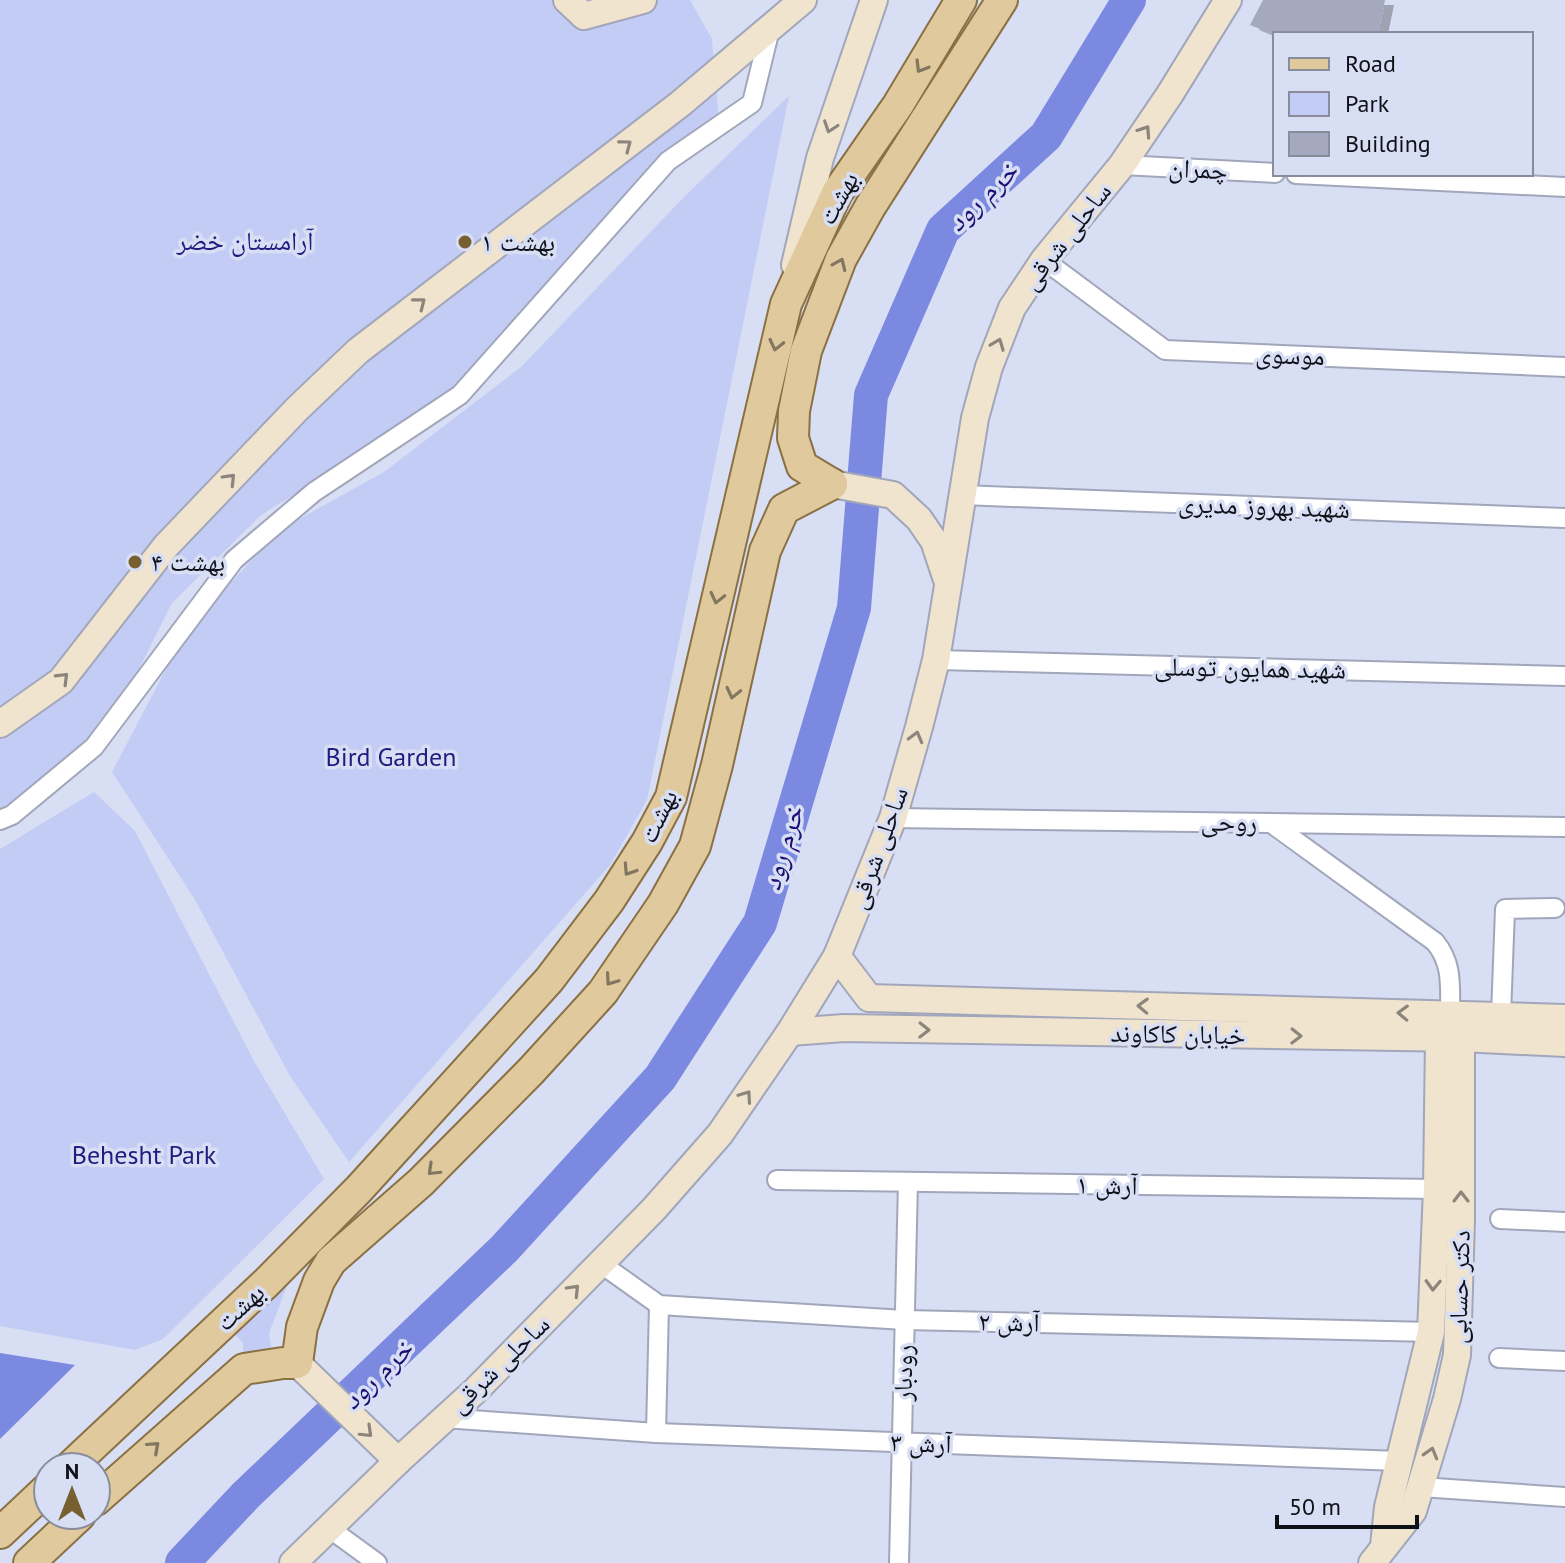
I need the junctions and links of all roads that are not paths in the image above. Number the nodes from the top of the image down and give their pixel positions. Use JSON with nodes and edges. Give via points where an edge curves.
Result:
{"nodes":[{"id":1,"x":567,"y":0,"type":"edge"},
{"id":2,"x":643,"y":0,"type":"edge"},
{"id":3,"x":803,"y":0,"type":"edge"},
{"id":4,"x":874,"y":0,"type":"edge"},
{"id":5,"x":961,"y":0,"type":"edge"},
{"id":6,"x":1002,"y":0,"type":"edge"},
{"id":7,"x":1228,"y":0,"type":"edge"},
{"id":8,"x":770,"y":29,"type":"junction"},
{"id":9,"x":1122,"y":165,"type":"junction"},
{"id":10,"x":1273,"y":173,"type":"edge"},
{"id":11,"x":1337,"y":176,"type":"edge"},
{"id":12,"x":1565,"y":187,"type":"edge"},
{"id":13,"x":1044,"y":260,"type":"junction"},
{"id":14,"x":786,"y":304,"type":"junction"},
{"id":15,"x":1565,"y":367,"type":"edge"},
{"id":16,"x":842,"y":486,"type":"junction"},
{"id":17,"x":962,"y":495,"type":"junction"},
{"id":18,"x":1565,"y":518,"type":"edge"},
{"id":19,"x":948,"y":580,"type":"junction"},
{"id":20,"x":936,"y":660,"type":"junction"},
{"id":21,"x":1565,"y":676,"type":"edge"},
{"id":22,"x":0,"y":724,"type":"edge"},
{"id":23,"x":717,"y":765,"type":"junction"},
{"id":24,"x":671,"y":797,"type":"junction"},
{"id":25,"x":893,"y":818,"type":"junction"},
{"id":26,"x":0,"y":820,"type":"edge"},
{"id":27,"x":1271,"y":823,"type":"junction"},
{"id":28,"x":1565,"y":827,"type":"edge"},
{"id":29,"x":1555,"y":908,"type":"dead end"},
{"id":30,"x":837,"y":956,"type":"junction"},
{"id":31,"x":869,"y":998,"type":"junction"},
{"id":32,"x":1450,"y":1014,"type":"junction"},
{"id":33,"x":1501,"y":1016,"type":"junction"},
{"id":34,"x":1565,"y":1018,"type":"edge"},
{"id":35,"x":865,"y":1029,"type":"junction"},
{"id":36,"x":790,"y":1032,"type":"junction"},
{"id":37,"x":1450,"y":1038,"type":"junction"},
{"id":38,"x":1565,"y":1043,"type":"edge"},
{"id":39,"x":777,"y":1180,"type":"dead end"},
{"id":40,"x":908,"y":1182,"type":"junction"},
{"id":41,"x":359,"y":1189,"type":"junction"},
{"id":42,"x":1437,"y":1189,"type":"junction"},
{"id":43,"x":1500,"y":1219,"type":"dead end"},
{"id":44,"x":1565,"y":1222,"type":"edge"},
{"id":45,"x":331,"y":1261,"type":"junction"},
{"id":46,"x":600,"y":1263,"type":"junction"},
{"id":47,"x":659,"y":1305,"type":"junction"},
{"id":48,"x":905,"y":1320,"type":"junction"},
{"id":49,"x":1431,"y":1332,"type":"junction"},
{"id":50,"x":193,"y":1351,"type":"junction"},
{"id":51,"x":1499,"y":1358,"type":"dead end"},
{"id":52,"x":1565,"y":1361,"type":"edge"},
{"id":53,"x":297,"y":1363,"type":"junction"},
{"id":54,"x":221,"y":1387,"type":"junction"},
{"id":55,"x":444,"y":1418,"type":"junction"},
{"id":56,"x":656,"y":1433,"type":"junction"},
{"id":57,"x":902,"y":1442,"type":"junction"},
{"id":58,"x":87,"y":1451,"type":"edge"},
{"id":59,"x":398,"y":1461,"type":"junction"},
{"id":60,"x":1399,"y":1461,"type":"junction"},
{"id":61,"x":112,"y":1486,"type":"edge"},
{"id":62,"x":1421,"y":1487,"type":"junction"},
{"id":63,"x":1565,"y":1497,"type":"edge"},
{"id":64,"x":32,"y":1503,"type":"edge"},
{"id":65,"x":329,"y":1528,"type":"junction"},
{"id":66,"x":63,"y":1531,"type":"edge"},
{"id":67,"x":0,"y":1533,"type":"edge"},
{"id":68,"x":1378,"y":1555,"type":"edge"},
{"id":69,"x":29,"y":1563,"type":"edge"},
{"id":70,"x":293,"y":1563,"type":"edge"},
{"id":71,"x":377,"y":1563,"type":"edge"},
{"id":72,"x":899,"y":1563,"type":"edge"}],
"edges":[{"from":1,"to":2,"type":"main road","via":[[584,16]]},
{"from":3,"to":8,"type":"main road"},
{"from":4,"to":14,"type":"main road","one_way":true,"via":[[820,158]]},
{"from":5,"to":14,"type":"main road","name":"بهشت","one_way":true,"via":[[837,193]]},
{"from":16,"to":6,"type":"main road","name":"بهشت","one_way":true,"via":[[802,466],[793,438],[806,351],[841,259]]},
{"from":9,"to":7,"type":"main road","name":"ساحلی شرقی","one_way":true},
{"from":22,"to":8,"type":"main road","one_way":true,"via":[[61,681],[166,546],[358,351]]},
{"from":8,"to":26,"type":"street","via":[[752,103],[668,161],[460,395],[314,492],[234,560],[94,747]]},
{"from":9,"to":10,"type":"street","name":"چمران"},
{"from":9,"to":13,"type":"main road","name":"ساحلی شرقی"},
{"from":11,"to":12,"type":"street"},
{"from":13,"to":15,"type":"street","name":"موسوی","via":[[1165,350]]},
{"from":17,"to":13,"type":"main road","name":"ساحلی شرقی","one_way":true,"via":[[989,367],[1012,308]]},
{"from":14,"to":24,"type":"main road","name":"بهشت","one_way":true},
{"from":16,"to":19,"type":"main road","via":[[893,495],[934,541]]},
{"from":16,"to":23,"type":"main road","name":"بهشت","one_way":true,"via":[[784,509],[765,551]]},
{"from":17,"to":18,"type":"street","name":"شهید بهروز مدیری"},
{"from":17,"to":19,"type":"main road","name":"ساحلی شرقی"},
{"from":19,"to":20,"type":"main road","name":"ساحلی شرقی"},
{"from":20,"to":21,"type":"street","name":"شهید همایون توسلی"},
{"from":25,"to":20,"type":"main road","name":"ساحلی شرقی","one_way":true},
{"from":23,"to":24,"type":"main road"},
{"from":23,"to":45,"type":"main road","name":"بهشت","one_way":true,"via":[[695,846],[603,992],[480,1125]]},
{"from":24,"to":41,"type":"main road","name":"بهشت","one_way":true,"via":[[609,901],[549,980]]},
{"from":25,"to":27,"type":"street","name":"روحی"},
{"from":25,"to":30,"type":"main road","name":"ساحلی شرقی"},
{"from":27,"to":28,"type":"street","name":"روحی"},
{"from":27,"to":32,"type":"street","name":"دکتر حسابی","via":[[1435,942],[1450,967]]},
{"from":29,"to":33,"type":"street","via":[[1505,909]]},
{"from":30,"to":31,"type":"main road"},
{"from":30,"to":36,"type":"main road","name":"ساحلی شرقی"},
{"from":32,"to":31,"type":"main road","name":"خیابان کاکاوند","one_way":true},
{"from":31,"to":35,"type":"main road","via":[[855,1004],[853,1013],[855,1024]]},
{"from":32,"to":33,"type":"main road","name":"خیابان کاکاوند"},
{"from":32,"to":37,"type":"main road","name":"دکتر حسابی"},
{"from":33,"to":34,"type":"main road","name":"خیابان کاکاوند"},
{"from":35,"to":36,"type":"main road","name":"خیابان کاکاوند"},
{"from":35,"to":37,"type":"main road","name":"خیابان کاکاوند","one_way":true},
{"from":46,"to":36,"type":"main road","name":"ساحلی شرقی","one_way":true,"via":[[720,1134]]},
{"from":37,"to":38,"type":"main road","name":"خیابان کاکاوند"},
{"from":37,"to":42,"type":"main road","name":"دکتر حسابی"},
{"from":62,"to":37,"type":"main road","name":"دکتر حسابی","one_way":true,"via":[[1457,1355],[1461,1207]]},
{"from":39,"to":40,"type":"street","name":"آرش ۱"},
{"from":40,"to":42,"type":"street","name":"آرش ۱"},
{"from":40,"to":48,"type":"street","name":"رودبار"},
{"from":41,"to":45,"type":"main road"},
{"from":41,"to":50,"type":"main road","name":"بهشت"},
{"from":42,"to":49,"type":"main road","name":"دکتر حسابی","one_way":true},
{"from":43,"to":44,"type":"street"},
{"from":45,"to":53,"type":"main road","name":"بهشت","via":[[302,1327]]},
{"from":46,"to":47,"type":"street"},
{"from":55,"to":46,"type":"main road","name":"ساحلی شرقی","one_way":true},
{"from":47,"to":48,"type":"street","name":"آرش ۲"},
{"from":47,"to":56,"type":"street"},
{"from":48,"to":49,"type":"street","name":"آرش ۲"},
{"from":48,"to":57,"type":"street","name":"رودبار"},
{"from":49,"to":60,"type":"main road","name":"دکتر حسابی"},
{"from":50,"to":54,"type":"main road","via":[[211,1351],[226,1359],[228,1376]]},
{"from":50,"to":58,"type":"main road","name":"بهشت"},
{"from":51,"to":52,"type":"street"},
{"from":53,"to":54,"type":"main road","via":[[244,1369]]},
{"from":53,"to":59,"type":"main road","one_way":true},
{"from":61,"to":54,"type":"main road","one_way":true},
{"from":55,"to":56,"type":"street","name":"آرش ۳"},
{"from":55,"to":59,"type":"main road","name":"ساحلی شرقی"},
{"from":56,"to":57,"type":"street","name":"آرش ۳"},
{"from":57,"to":60,"type":"street","name":"آرش ۳"},
{"from":57,"to":72,"type":"street","name":"رودبار"},
{"from":59,"to":65,"type":"main road","name":"ساحلی شرقی"},
{"from":60,"to":68,"type":"main road","name":"دکتر حسابی"},
{"from":62,"to":63,"type":"street"},
{"from":62,"to":68,"type":"main road","name":"دکتر حسابی","via":[[1413,1511]]},
{"from":64,"to":67,"type":"main road"},
{"from":65,"to":70,"type":"main road","name":"ساحلی شرقی"},
{"from":65,"to":71,"type":"street"},
{"from":66,"to":69,"type":"main road"}]}
